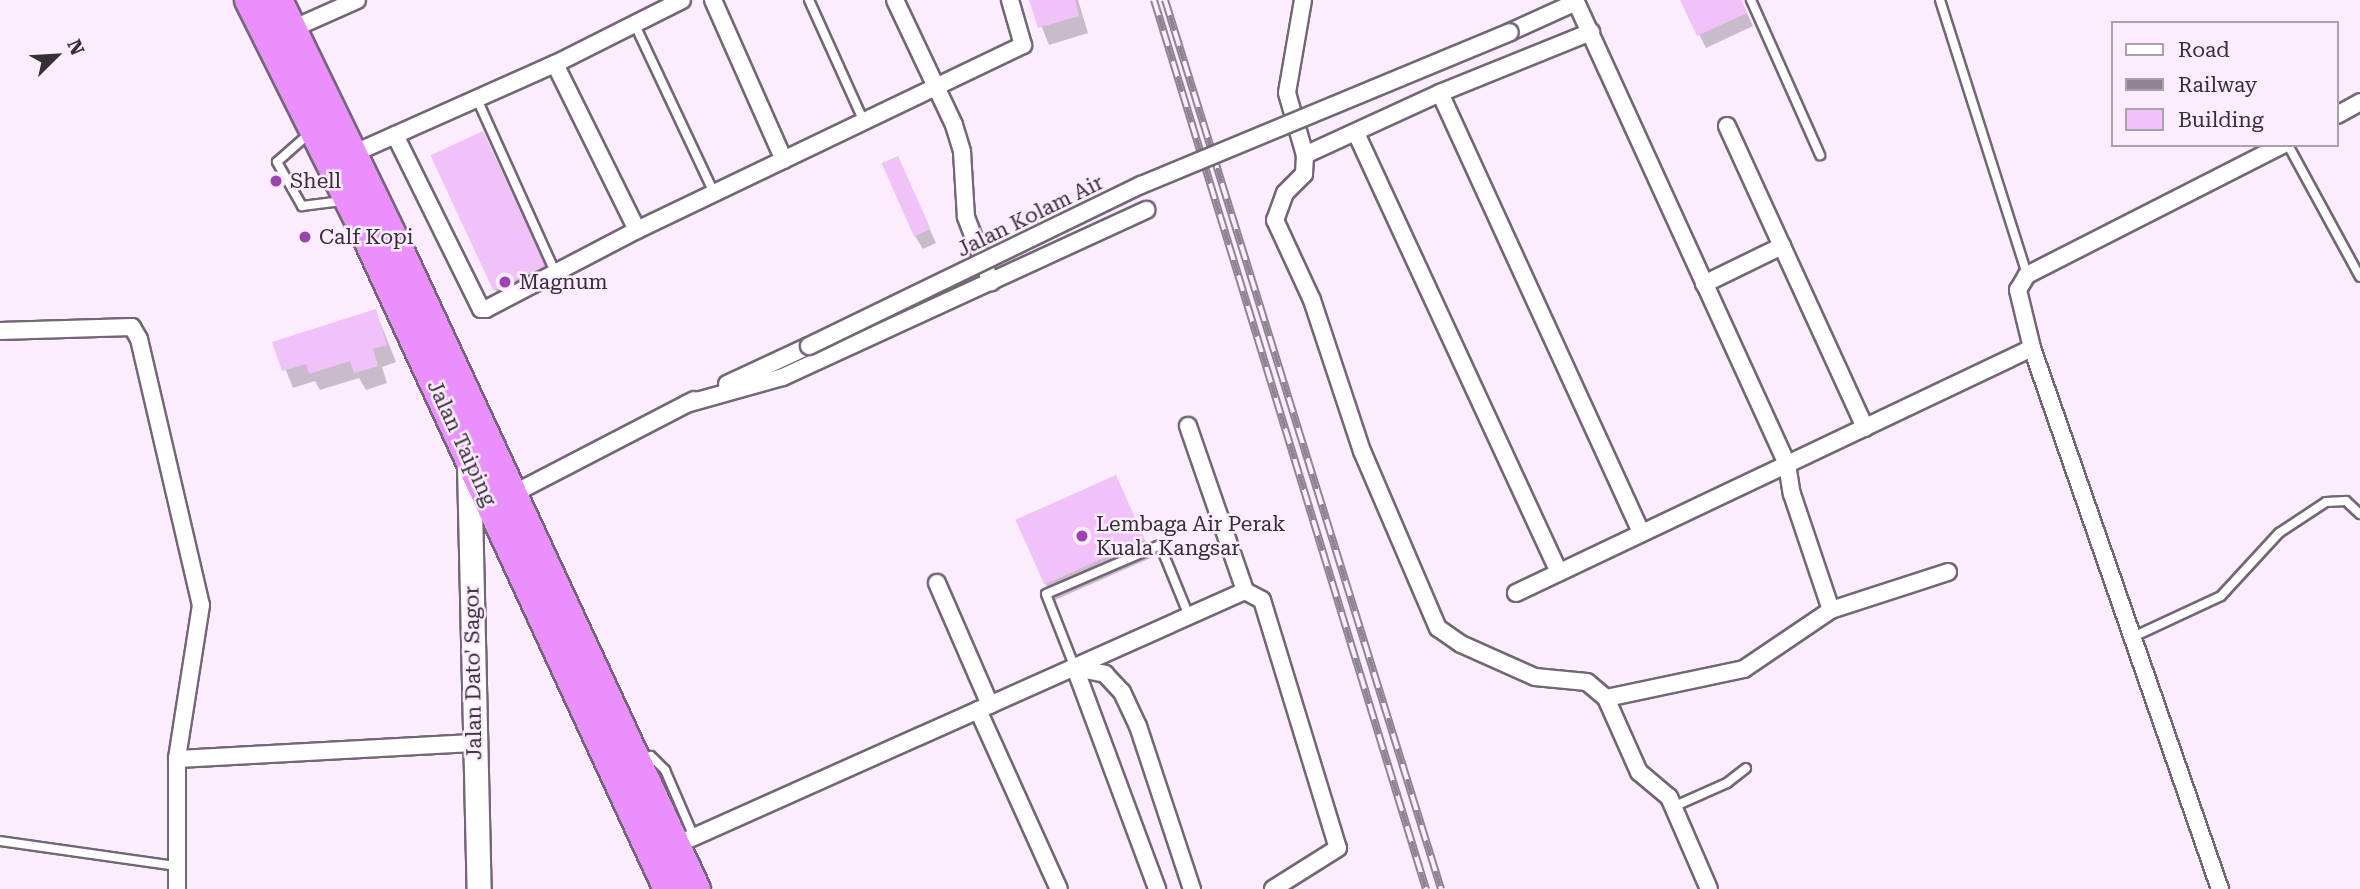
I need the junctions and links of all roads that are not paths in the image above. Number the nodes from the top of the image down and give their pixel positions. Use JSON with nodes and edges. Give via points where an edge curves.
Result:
{"nodes":[{"id":1,"x":248,"y":0,"type":"edge"},
{"id":2,"x":278,"y":0,"type":"edge"},
{"id":3,"x":357,"y":0,"type":"edge"},
{"id":4,"x":682,"y":0,"type":"edge"},
{"id":5,"x":713,"y":0,"type":"edge"},
{"id":6,"x":809,"y":0,"type":"edge"},
{"id":7,"x":895,"y":0,"type":"edge"},
{"id":8,"x":1010,"y":0,"type":"edge"},
{"id":9,"x":1303,"y":0,"type":"edge"},
{"id":10,"x":1751,"y":0,"type":"edge"},
{"id":11,"x":1940,"y":0,"type":"edge"},
{"id":12,"x":1578,"y":1,"type":"edge"},
{"id":13,"x":635,"y":25,"type":"junction"},
{"id":14,"x":292,"y":29,"type":"junction"},
{"id":15,"x":1591,"y":32,"type":"junction"},
{"id":16,"x":555,"y":64,"type":"junction"},
{"id":17,"x":936,"y":90,"type":"junction"},
{"id":18,"x":1440,"y":93,"type":"junction"},
{"id":19,"x":477,"y":99,"type":"junction"},
{"id":20,"x":2360,"y":102,"type":"edge"},
{"id":21,"x":2339,"y":114,"type":"edge"},
{"id":22,"x":864,"y":122,"type":"junction"},
{"id":23,"x":1727,"y":126,"type":"dead end"},
{"id":24,"x":313,"y":130,"type":"junction"},
{"id":25,"x":1356,"y":133,"type":"junction"},
{"id":26,"x":395,"y":135,"type":"junction"},
{"id":27,"x":2278,"y":147,"type":"edge"},
{"id":28,"x":2289,"y":147,"type":"edge"},
{"id":29,"x":1306,"y":155,"type":"junction"},
{"id":30,"x":1819,"y":155,"type":"dead end"},
{"id":31,"x":341,"y":159,"type":"junction"},
{"id":32,"x":784,"y":160,"type":"junction"},
{"id":33,"x":714,"y":193,"type":"junction"},
{"id":34,"x":348,"y":199,"type":"junction"},
{"id":35,"x":1146,"y":210,"type":"dead end"},
{"id":36,"x":637,"y":230,"type":"junction"},
{"id":37,"x":1782,"y":246,"type":"junction"},
{"id":38,"x":556,"y":274,"type":"junction"},
{"id":39,"x":2026,"y":275,"type":"junction"},
{"id":40,"x":2360,"y":276,"type":"edge"},
{"id":41,"x":991,"y":282,"type":"junction"},
{"id":42,"x":1704,"y":284,"type":"junction"},
{"id":43,"x":0,"y":331,"type":"edge"},
{"id":44,"x":2032,"y":348,"type":"junction"},
{"id":45,"x":686,"y":404,"type":"junction"},
{"id":46,"x":1188,"y":426,"type":"dead end"},
{"id":47,"x":1866,"y":428,"type":"junction"},
{"id":48,"x":469,"y":457,"type":"junction"},
{"id":49,"x":1787,"y":464,"type":"junction"},
{"id":50,"x":513,"y":494,"type":"junction"},
{"id":51,"x":2360,"y":514,"type":"edge"},
{"id":52,"x":1641,"y":533,"type":"junction"},
{"id":53,"x":509,"y":545,"type":"junction"},
{"id":54,"x":1559,"y":572,"type":"junction"},
{"id":55,"x":1948,"y":572,"type":"dead end"},
{"id":56,"x":937,"y":583,"type":"dead end"},
{"id":57,"x":1245,"y":591,"type":"junction"},
{"id":58,"x":1516,"y":593,"type":"dead end"},
{"id":59,"x":1831,"y":610,"type":"junction"},
{"id":60,"x":1189,"y":617,"type":"junction"},
{"id":61,"x":2133,"y":637,"type":"junction"},
{"id":62,"x":1075,"y":668,"type":"junction"},
{"id":63,"x":1606,"y":698,"type":"junction"},
{"id":64,"x":984,"y":708,"type":"junction"},
{"id":65,"x":474,"y":743,"type":"junction"},
{"id":66,"x":177,"y":759,"type":"junction"},
{"id":67,"x":1746,"y":768,"type":"dead end"},
{"id":68,"x":1673,"y":807,"type":"junction"},
{"id":69,"x":0,"y":841,"type":"edge"},
{"id":70,"x":685,"y":841,"type":"junction"},
{"id":71,"x":176,"y":866,"type":"junction"},
{"id":72,"x":177,"y":889,"type":"edge"},
{"id":73,"x":479,"y":889,"type":"edge"},
{"id":74,"x":670,"y":889,"type":"edge"},
{"id":75,"x":695,"y":889,"type":"edge"},
{"id":76,"x":1059,"y":889,"type":"edge"},
{"id":77,"x":1157,"y":889,"type":"edge"},
{"id":78,"x":1192,"y":889,"type":"edge"},
{"id":79,"x":1273,"y":889,"type":"edge"},
{"id":80,"x":1709,"y":889,"type":"edge"},
{"id":81,"x":2220,"y":889,"type":"edge"}],
"edges":[{"from":1,"to":24,"type":"highway","name":"Jalan Taiping"},
{"from":2,"to":14,"type":"highway","name":"Jalan Taiping"},
{"from":3,"to":14,"type":"street"},
{"from":4,"to":13,"type":"street"},
{"from":5,"to":32,"type":"street"},
{"from":6,"to":22,"type":"lane"},
{"from":7,"to":17,"type":"street"},
{"from":8,"to":17,"type":"street","via":[[1023,45]]},
{"from":9,"to":29,"type":"street","via":[[1287,93]]},
{"from":10,"to":30,"type":"lane"},
{"from":11,"to":39,"type":"lane"},
{"from":12,"to":15,"type":"street"},
{"from":12,"to":45,"type":"street","name":"Jalan Kolam Air","bridge":true,"via":[[1142,186]]},
{"from":13,"to":16,"type":"street"},
{"from":13,"to":33,"type":"lane"},
{"from":14,"to":31,"type":"highway","name":"Jalan Taiping"},
{"from":15,"to":18,"type":"street"},
{"from":15,"to":42,"type":"street"},
{"from":16,"to":19,"type":"street"},
{"from":16,"to":36,"type":"street"},
{"from":17,"to":22,"type":"street"},
{"from":17,"to":41,"type":"street","via":[[962,152],[966,217]]},
{"from":18,"to":25,"type":"street"},
{"from":18,"to":52,"type":"street"},
{"from":19,"to":26,"type":"street"},
{"from":19,"to":38,"type":"lane"},
{"from":20,"to":21,"type":"street"},
{"from":22,"to":32,"type":"street"},
{"from":23,"to":37,"type":"street"},
{"from":24,"to":31,"type":"highway","name":"Jalan Taiping"},
{"from":24,"to":34,"type":"lane","via":[[277,162],[302,206]]},
{"from":25,"to":29,"type":"street"},
{"from":25,"to":54,"type":"street"},
{"from":26,"to":31,"type":"street"},
{"from":26,"to":38,"type":"street","via":[[481,309]]},
{"from":27,"to":39,"type":"street"},
{"from":28,"to":40,"type":"lane"},
{"from":29,"to":63,"type":"street","via":[[1304,174],[1278,205],[1279,234],[1312,300],[1362,451],[1438,628],[1461,645],[1535,677],[1587,682]]},
{"from":31,"to":34,"type":"highway","name":"Jalan Taiping"},
{"from":31,"to":50,"type":"highway","name":"Jalan Taiping"},
{"from":32,"to":33,"type":"street"},
{"from":33,"to":36,"type":"street"},
{"from":34,"to":48,"type":"highway","name":"Jalan Taiping"},
{"from":35,"to":41,"type":"street"},
{"from":36,"to":38,"type":"street"},
{"from":37,"to":42,"type":"street"},
{"from":37,"to":47,"type":"street"},
{"from":39,"to":44,"type":"street","via":[[2018,290]]},
{"from":41,"to":45,"type":"street","via":[[783,377]]},
{"from":42,"to":49,"type":"street"},
{"from":43,"to":66,"type":"street","via":[[132,327],[139,340],[201,605]]},
{"from":44,"to":47,"type":"street"},
{"from":44,"to":61,"type":"street"},
{"from":45,"to":50,"type":"street","name":"Jalan Kolam Air"},
{"from":46,"to":57,"type":"street"},
{"from":47,"to":49,"type":"street"},
{"from":48,"to":53,"type":"highway","name":"Jalan Taiping"},
{"from":48,"to":65,"type":"main road","name":"Jalan Dato' Sagor"},
{"from":49,"to":52,"type":"street"},
{"from":49,"to":59,"type":"street","via":[[1792,494]]},
{"from":50,"to":53,"type":"highway"},
{"from":50,"to":70,"type":"highway","name":"Jalan Taiping","via":[[637,759]]},
{"from":51,"to":61,"type":"lane","via":[[2346,501],[2326,502],[2279,533],[2221,596]]},
{"from":52,"to":54,"type":"street"},
{"from":53,"to":74,"type":"highway","name":"Jalan Taiping"},
{"from":54,"to":58,"type":"street"},
{"from":55,"to":59,"type":"street"},
{"from":56,"to":64,"type":"street"},
{"from":57,"to":60,"type":"street"},
{"from":57,"to":79,"type":"street","via":[[1262,600],[1338,848]]},
{"from":59,"to":63,"type":"street","via":[[1745,669]]},
{"from":60,"to":62,"type":"street"},
{"from":60,"to":62,"type":"lane","via":[[1160,545],[1046,594]]},
{"from":61,"to":81,"type":"street"},
{"from":62,"to":64,"type":"street"},
{"from":62,"to":77,"type":"street"},
{"from":62,"to":78,"type":"street","via":[[1105,674],[1122,692],[1138,726]]},
{"from":63,"to":68,"type":"street","via":[[1639,772],[1669,797]]},
{"from":64,"to":70,"type":"street"},
{"from":64,"to":76,"type":"street"},
{"from":65,"to":66,"type":"street"},
{"from":65,"to":73,"type":"main road","name":"Jalan Dato' Sagor"},
{"from":66,"to":71,"type":"street"},
{"from":67,"to":68,"type":"lane","via":[[1707,793]]},
{"from":68,"to":80,"type":"street"},
{"from":69,"to":71,"type":"lane"},
{"from":70,"to":74,"type":"highway","via":[[670,868]]},
{"from":70,"to":75,"type":"highway","name":"Jalan Taiping"},
{"from":71,"to":72,"type":"street"}]}
